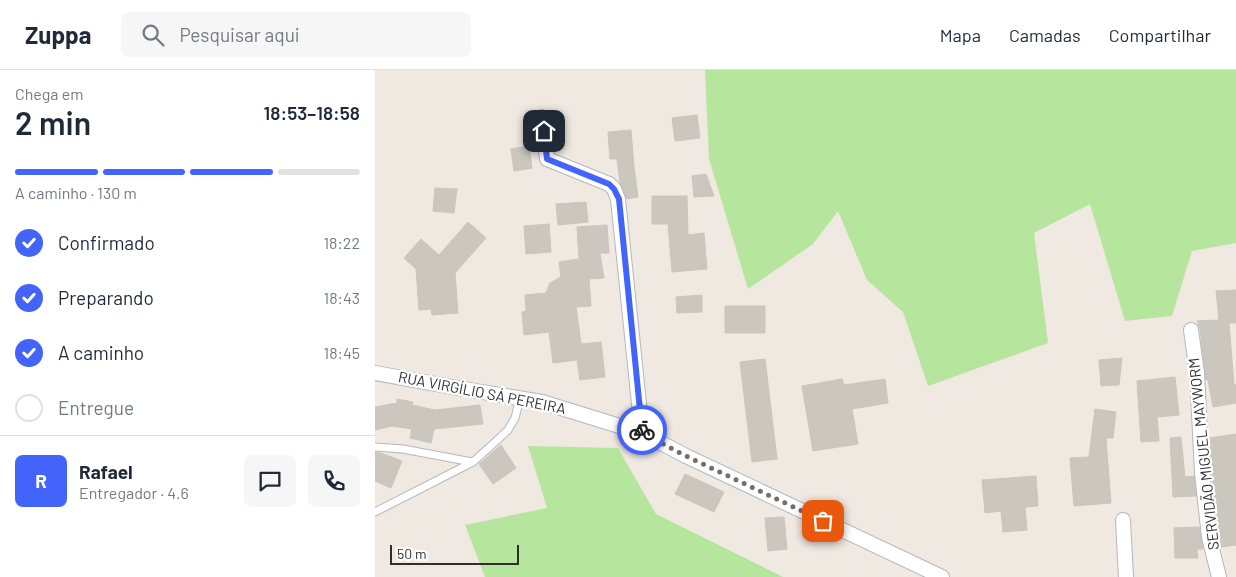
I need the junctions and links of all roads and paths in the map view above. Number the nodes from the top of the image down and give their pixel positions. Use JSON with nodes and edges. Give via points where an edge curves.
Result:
{"nodes":[{"id":1,"x":542,"y":117,"type":"dead end"},
{"id":2,"x":1191,"y":330,"type":"dead end"},
{"id":3,"x":375,"y":373,"type":"edge"},
{"id":4,"x":520,"y":398,"type":"junction"},
{"id":5,"x":642,"y":433,"type":"junction"},
{"id":6,"x":375,"y":447,"type":"edge"},
{"id":7,"x":473,"y":462,"type":"junction"},
{"id":8,"x":375,"y":512,"type":"edge"},
{"id":9,"x":1123,"y":520,"type":"dead end"},
{"id":10,"x":942,"y":577,"type":"edge"},
{"id":11,"x":1126,"y":577,"type":"edge"},
{"id":12,"x":1219,"y":577,"type":"edge"}],
"edges":[{"from":1,"to":5,"type":"street","via":[[547,159],[609,184],[619,199]]},
{"from":2,"to":12,"type":"street","name":"SERVIDÃO MIGUEL MAYWORM","via":[[1209,537]]},
{"from":3,"to":4,"type":"street","name":"RUA VIRGÍLIO SÁ PEREIRA"},
{"from":4,"to":5,"type":"street","name":"RUA VIRGÍLIO SÁ PEREIRA","via":[[571,410]]},
{"from":4,"to":7,"type":"lane","via":[[508,430]]},
{"from":5,"to":10,"type":"street","name":"RUA VIRGÍLIO SÁ PEREIRA"},
{"from":6,"to":7,"type":"lane"},
{"from":7,"to":8,"type":"lane"},
{"from":9,"to":11,"type":"street"}]}
